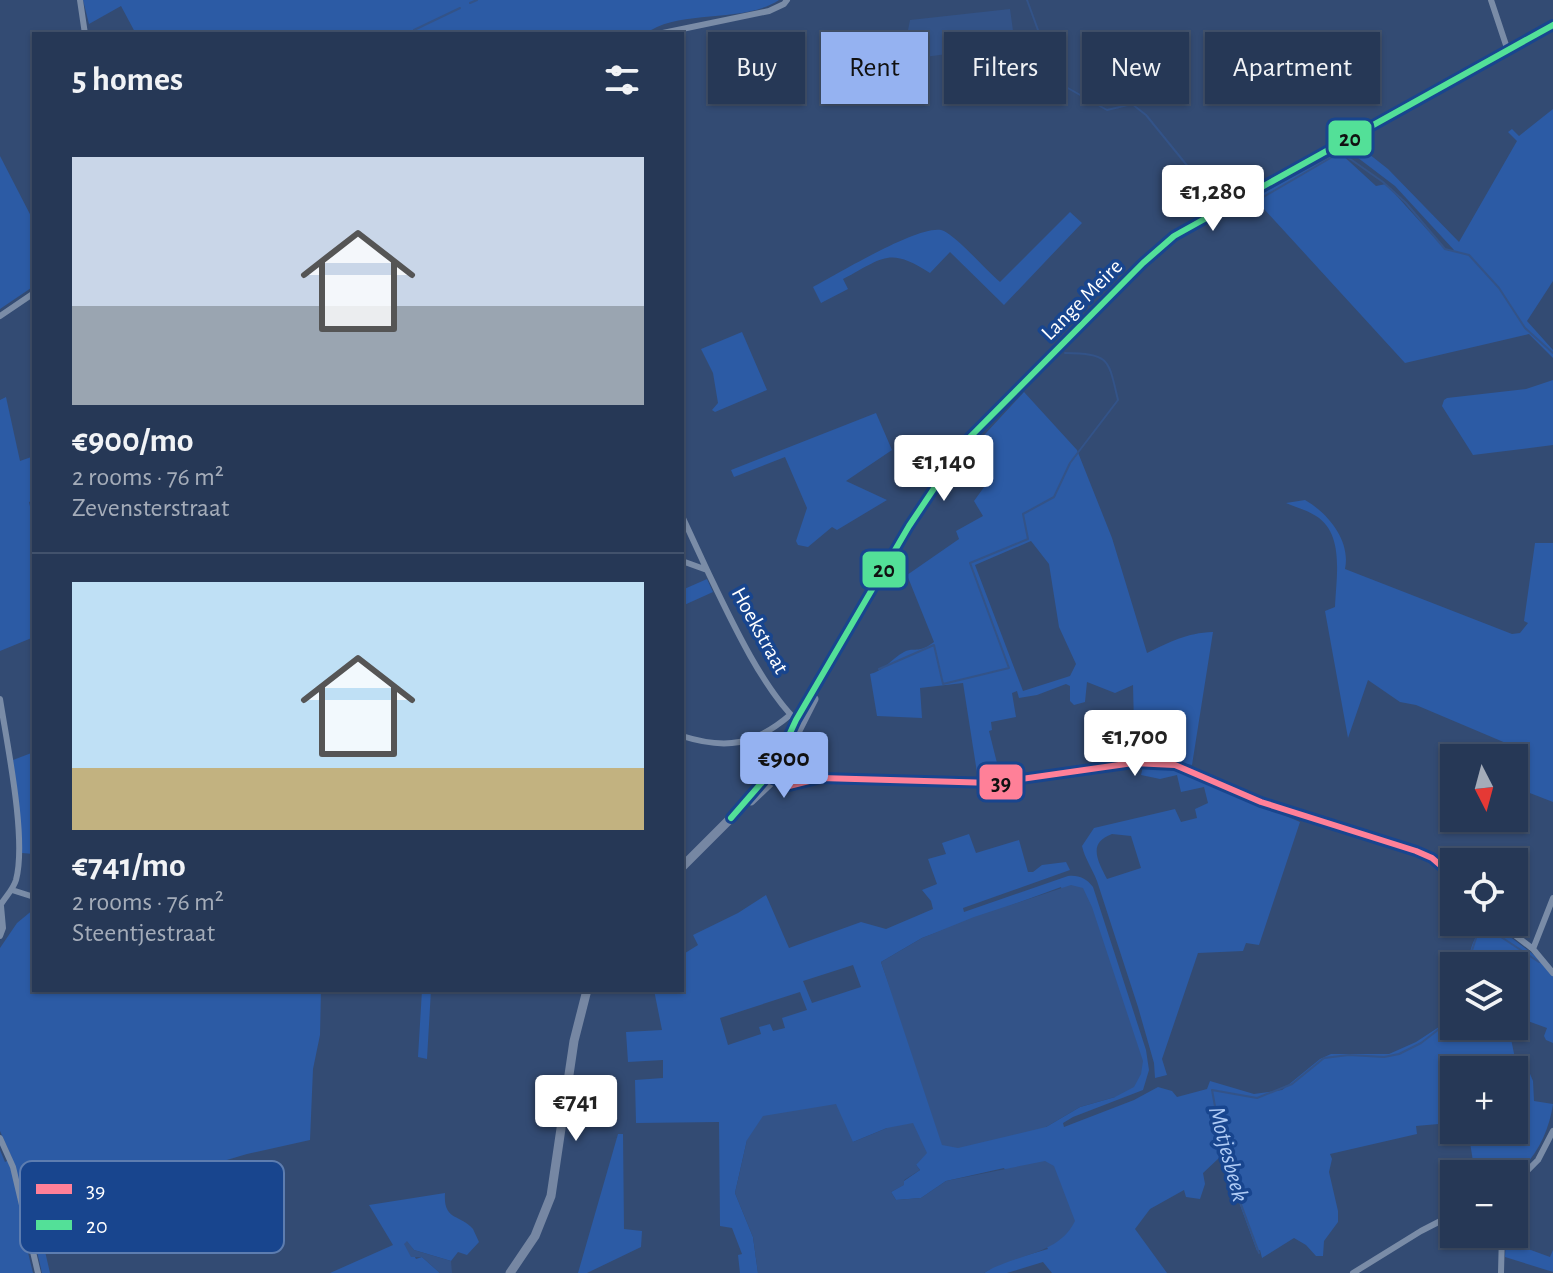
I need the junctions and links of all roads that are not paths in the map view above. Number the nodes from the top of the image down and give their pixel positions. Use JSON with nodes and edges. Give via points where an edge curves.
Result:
{"nodes":[{"id":1,"x":80,"y":0,"type":"edge"},
{"id":2,"x":787,"y":0,"type":"edge"},
{"id":3,"x":1491,"y":0,"type":"edge"},
{"id":4,"x":1553,"y":25,"type":"edge"},
{"id":5,"x":85,"y":32,"type":"edge"},
{"id":6,"x":668,"y":32,"type":"edge"},
{"id":7,"x":1508,"y":51,"type":"junction"},
{"id":8,"x":32,"y":294,"type":"edge"},
{"id":9,"x":0,"y":316,"type":"edge"},
{"id":10,"x":684,"y":520,"type":"edge"},
{"id":11,"x":684,"y":562,"type":"edge"},
{"id":12,"x":707,"y":570,"type":"junction"},
{"id":13,"x":0,"y":699,"type":"edge"},
{"id":14,"x":796,"y":720,"type":"junction"},
{"id":15,"x":684,"y":736,"type":"edge"},
{"id":16,"x":770,"y":778,"type":"junction"},
{"id":17,"x":684,"y":865,"type":"edge"},
{"id":18,"x":1440,"y":865,"type":"edge"},
{"id":19,"x":12,"y":890,"type":"junction"},
{"id":20,"x":32,"y":896,"type":"edge"},
{"id":21,"x":1553,"y":898,"type":"edge"},
{"id":22,"x":0,"y":906,"type":"edge"},
{"id":23,"x":0,"y":936,"type":"edge"},
{"id":24,"x":1516,"y":936,"type":"edge"},
{"id":25,"x":1533,"y":949,"type":"junction"},
{"id":26,"x":1553,"y":973,"type":"edge"},
{"id":27,"x":586,"y":992,"type":"edge"},
{"id":28,"x":1553,"y":1131,"type":"edge"},
{"id":29,"x":0,"y":1138,"type":"edge"},
{"id":30,"x":1528,"y":1170,"type":"edge"},
{"id":31,"x":20,"y":1193,"type":"edge"},
{"id":32,"x":1440,"y":1221,"type":"edge"},
{"id":33,"x":1502,"y":1248,"type":"edge"},
{"id":34,"x":33,"y":1253,"type":"edge"},
{"id":35,"x":38,"y":1273,"type":"edge"},
{"id":36,"x":510,"y":1273,"type":"edge"},
{"id":37,"x":1353,"y":1273,"type":"edge"},
{"id":38,"x":1501,"y":1273,"type":"edge"}],
"edges":[{"from":1,"to":5,"type":"street"},
{"from":2,"to":6,"type":"street","via":[[769,11]]},
{"from":3,"to":7,"type":"street"},
{"from":4,"to":7,"type":"street","name":"Lange Meire"},
{"from":7,"to":14,"type":"street","name":"Lange Meire","via":[[1174,236],[1143,263],[965,442],[909,526]]},
{"from":8,"to":9,"type":"street"},
{"from":10,"to":12,"type":"street"},
{"from":11,"to":12,"type":"street","name":"Hoekstraat"},
{"from":12,"to":14,"type":"street","name":"Hoekstraat","via":[[751,655]]},
{"from":13,"to":19,"type":"street","via":[[18,833]]},
{"from":14,"to":15,"type":"street","via":[[748,742]]},
{"from":14,"to":16,"type":"street","name":"Lange Meire"},
{"from":16,"to":17,"type":"street"},
{"from":16,"to":18,"type":"street","via":[[789,786],[831,777],[993,783],[1163,763],[1261,802],[1416,851]]},
{"from":19,"to":20,"type":"street"},
{"from":19,"to":22,"type":"street"},
{"from":21,"to":25,"type":"street"},
{"from":22,"to":23,"type":"street"},
{"from":24,"to":25,"type":"street"},
{"from":25,"to":26,"type":"street"},
{"from":27,"to":36,"type":"street","via":[[551,1196],[535,1236]]},
{"from":28,"to":30,"type":"street"},
{"from":29,"to":31,"type":"street"},
{"from":32,"to":37,"type":"street"},
{"from":33,"to":38,"type":"street"},
{"from":34,"to":35,"type":"street"}]}
